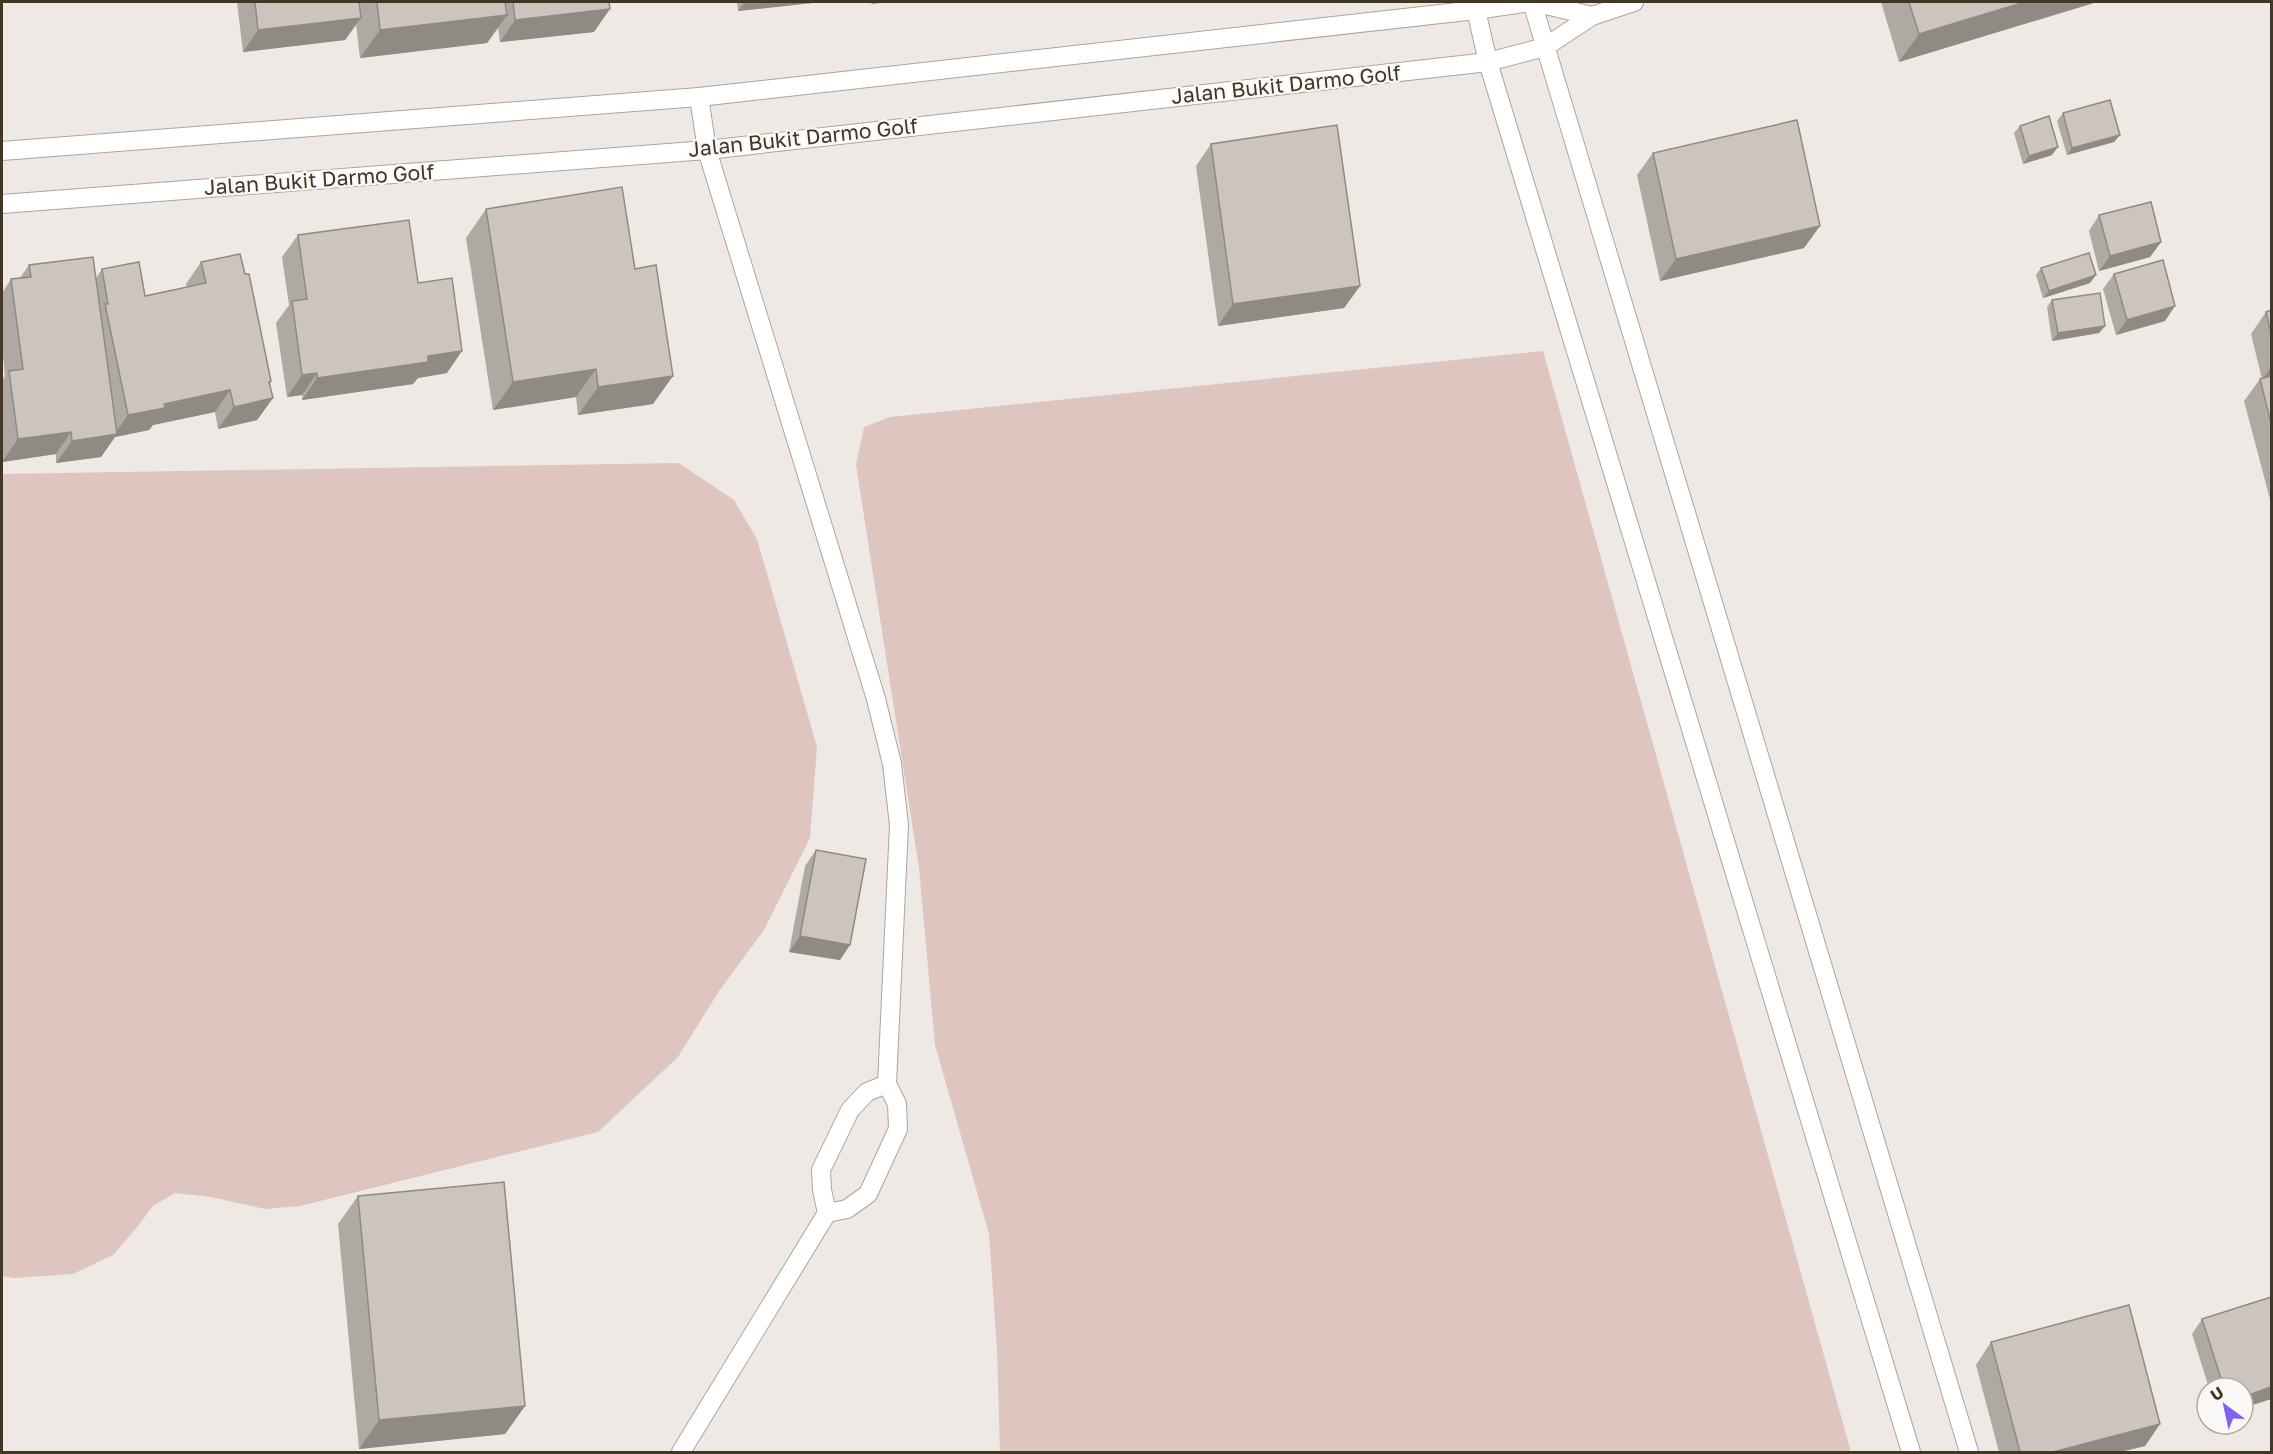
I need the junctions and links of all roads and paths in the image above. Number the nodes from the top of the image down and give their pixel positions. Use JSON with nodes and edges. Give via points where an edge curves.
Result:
{"nodes":[{"id":1,"x":1532,"y":2,"type":"edge"},
{"id":2,"x":1635,"y":2,"type":"edge"},
{"id":3,"x":1476,"y":10,"type":"junction"},
{"id":4,"x":1592,"y":16,"type":"junction"},
{"id":5,"x":1545,"y":47,"type":"junction"},
{"id":6,"x":1488,"y":62,"type":"junction"},
{"id":7,"x":699,"y":97,"type":"junction"},
{"id":8,"x":706,"y":150,"type":"junction"},
{"id":9,"x":2,"y":151,"type":"edge"},
{"id":10,"x":2,"y":204,"type":"edge"},
{"id":11,"x":887,"y":1084,"type":"junction"},
{"id":12,"x":827,"y":1213,"type":"junction"},
{"id":13,"x":681,"y":1452,"type":"edge"},
{"id":14,"x":1911,"y":1452,"type":"edge"},
{"id":15,"x":1969,"y":1452,"type":"edge"}],
"edges":[{"from":1,"to":3,"type":"street"},
{"from":1,"to":4,"type":"street"},
{"from":1,"to":5,"type":"street"},
{"from":2,"to":4,"type":"street","name":"Jalan Bukit Darmo Golf"},
{"from":3,"to":6,"type":"street"},
{"from":3,"to":7,"type":"street"},
{"from":4,"to":5,"type":"street","name":"Jalan Bukit Darmo Golf"},
{"from":5,"to":6,"type":"street","name":"Jalan Bukit Darmo Golf"},
{"from":5,"to":15,"type":"street"},
{"from":6,"to":8,"type":"street","name":"Jalan Bukit Darmo Golf"},
{"from":6,"to":14,"type":"street"},
{"from":7,"to":8,"type":"street"},
{"from":7,"to":9,"type":"street"},
{"from":8,"to":10,"type":"street","name":"Jalan Bukit Darmo Golf"},
{"from":8,"to":11,"type":"street","via":[[876,699],[892,764],[899,825]]},
{"from":11,"to":12,"type":"street","via":[[867,1092],[850,1110],[821,1170]]},
{"from":11,"to":12,"type":"street","via":[[897,1104],[898,1129],[868,1194],[847,1209]]},
{"from":12,"to":13,"type":"street"}]}
